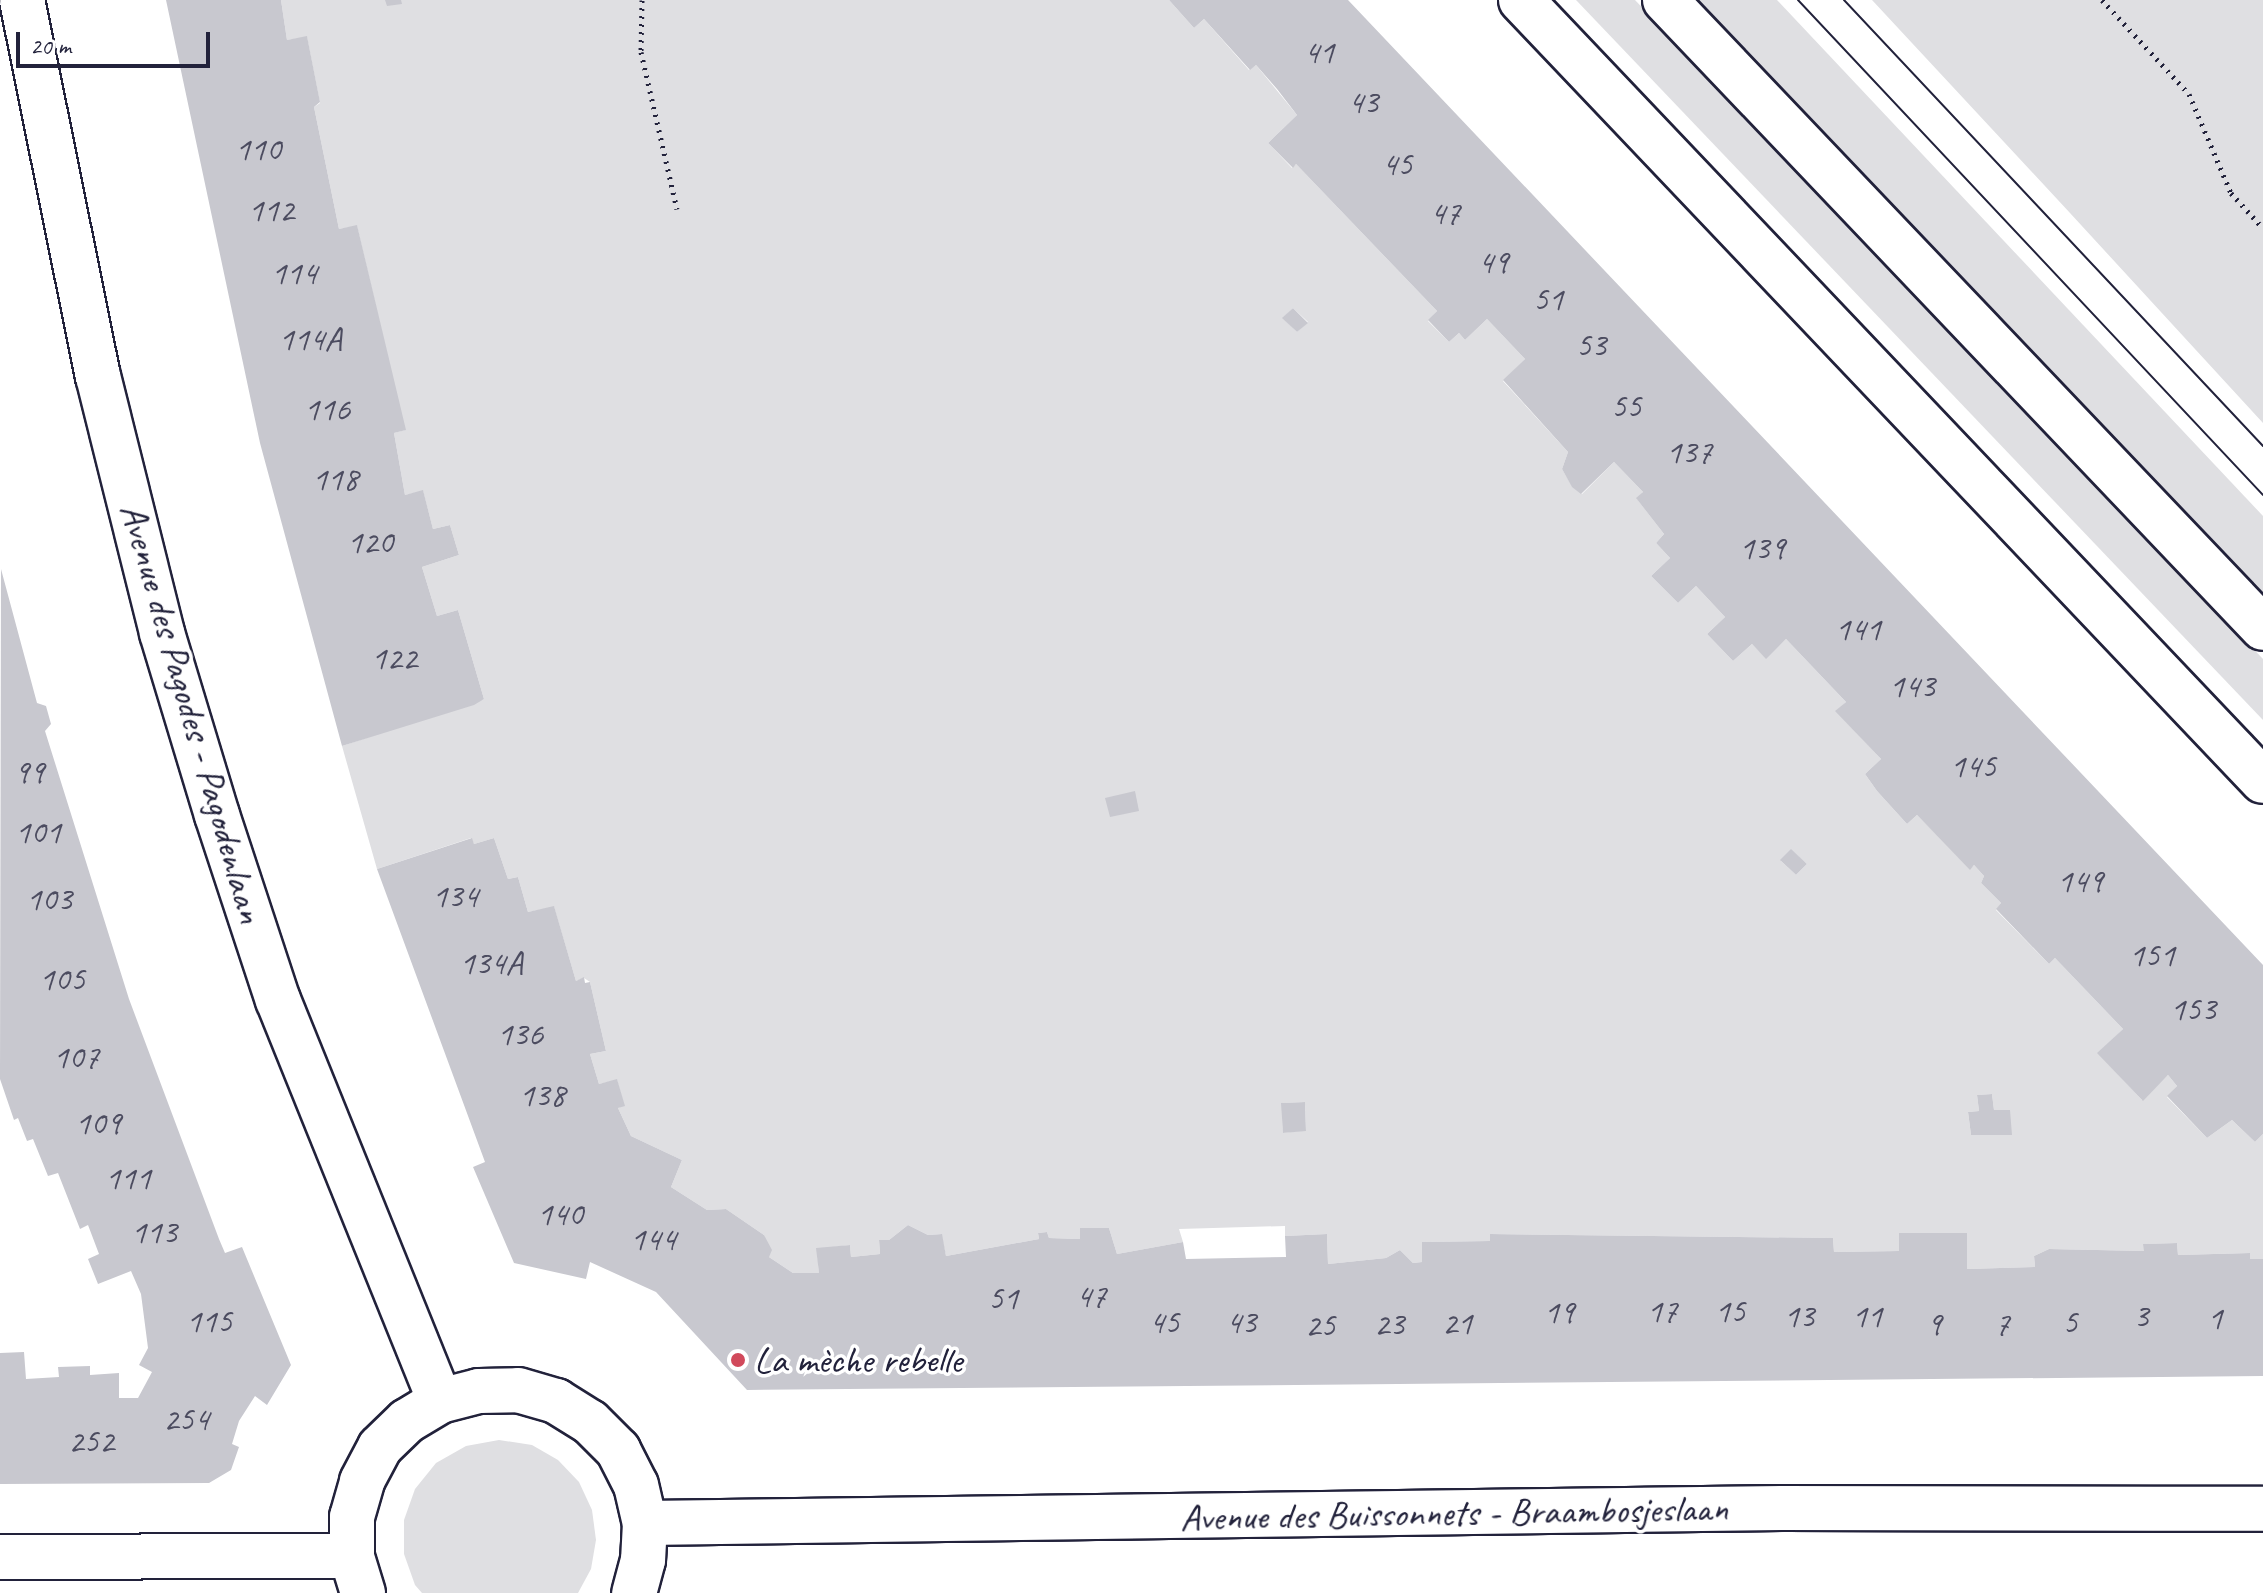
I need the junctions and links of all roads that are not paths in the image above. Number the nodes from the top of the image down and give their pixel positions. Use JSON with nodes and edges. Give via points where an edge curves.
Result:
{"nodes":[{"id":1,"x":22,"y":0,"type":"edge"},
{"id":2,"x":1521,"y":0,"type":"edge"},
{"id":3,"x":1665,"y":0,"type":"edge"},
{"id":4,"x":2263,"y":628,"type":"edge"},
{"id":5,"x":2263,"y":781,"type":"edge"},
{"id":6,"x":440,"y":1401,"type":"junction"},
{"id":7,"x":2263,"y":1509,"type":"edge"},
{"id":8,"x":645,"y":1523,"type":"junction"},
{"id":9,"x":0,"y":1557,"type":"edge"},
{"id":10,"x":357,"y":1575,"type":"edge"},
{"id":11,"x":634,"y":1593,"type":"edge"}],
"edges":[{"from":1,"to":6,"type":"street","name":"Avenue des Pagodes - Pagodenlaan","via":[[98,376],[162,633],[207,785],[278,1000]]},
{"from":2,"to":5,"type":"street"},
{"from":3,"to":4,"type":"street"},
{"from":6,"to":8,"type":"street","via":[[479,1391],[518,1390],[556,1401],[590,1422],[618,1450],[636,1485]]},
{"from":6,"to":10,"type":"street","via":[[407,1421],[374,1458],[352,1517]]},
{"from":7,"to":8,"type":"street","name":"Avenue des Buissonnets - Braambosjeslaan","via":[[1782,1508]]},
{"from":8,"to":11,"type":"street"},
{"from":9,"to":10,"type":"street"}]}
